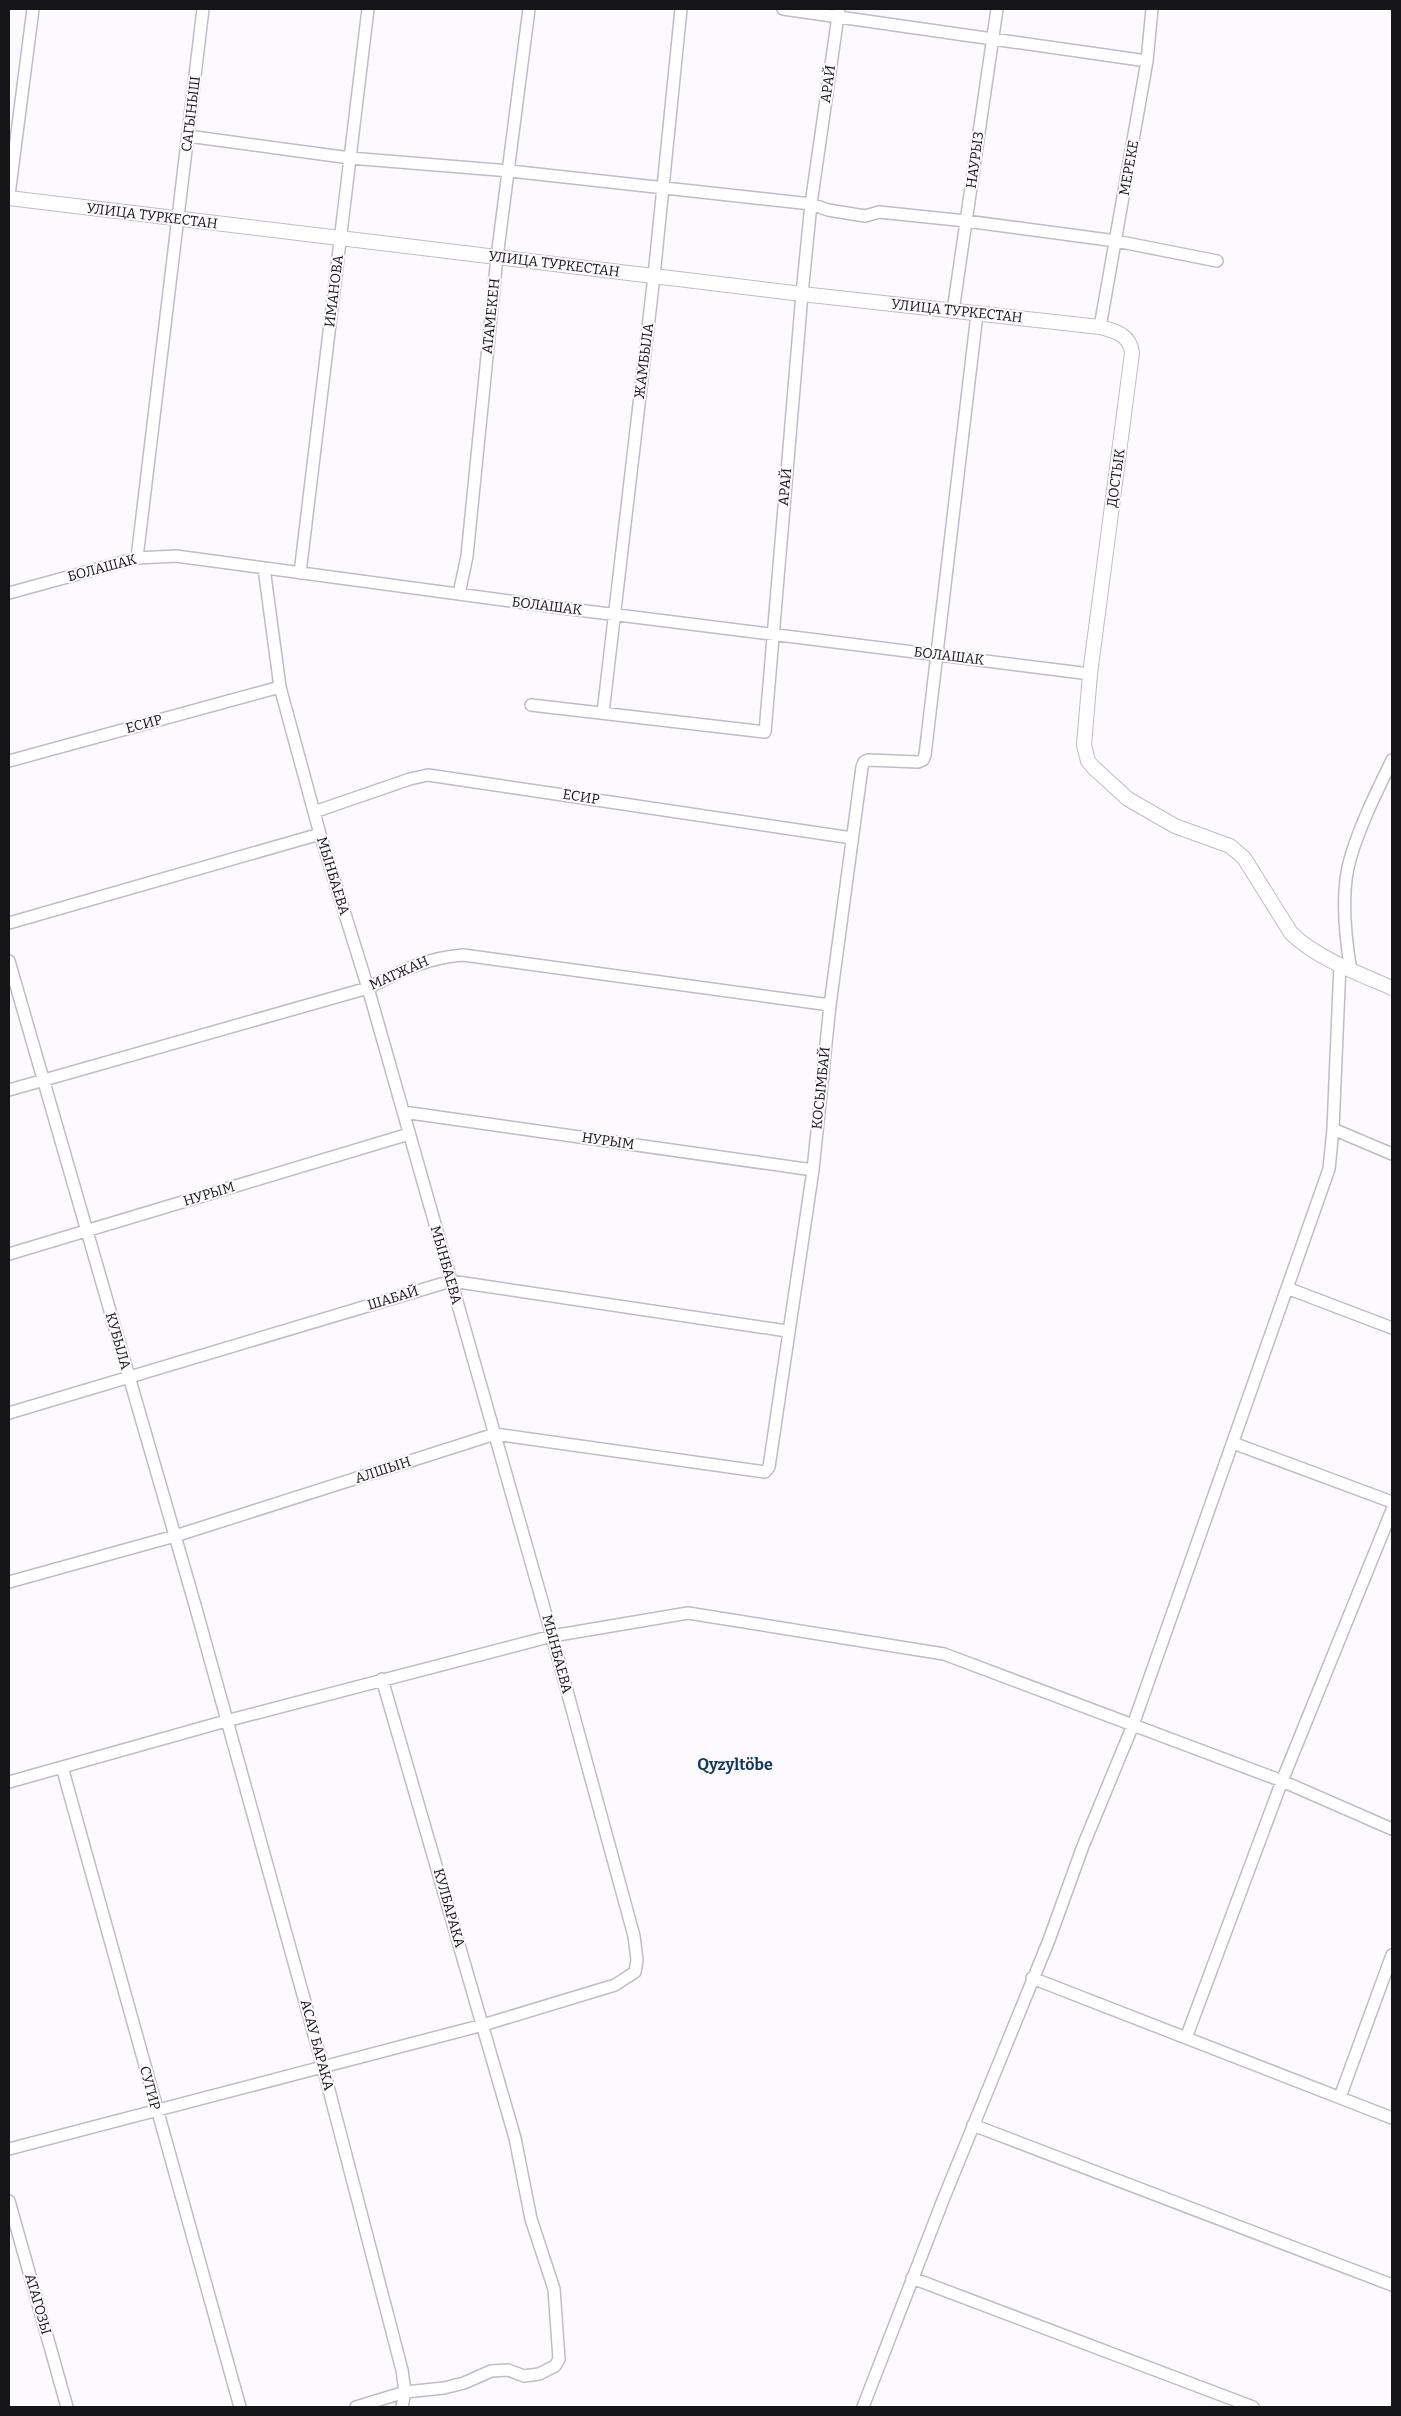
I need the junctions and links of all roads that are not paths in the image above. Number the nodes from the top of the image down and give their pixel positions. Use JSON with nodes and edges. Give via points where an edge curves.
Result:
{"nodes":[{"id":1,"x":33,"y":9,"type":"edge"},
{"id":2,"x":203,"y":9,"type":"edge"},
{"id":3,"x":368,"y":9,"type":"edge"},
{"id":4,"x":529,"y":9,"type":"edge"},
{"id":5,"x":681,"y":9,"type":"edge"},
{"id":6,"x":783,"y":9,"type":"edge"},
{"id":7,"x":997,"y":9,"type":"edge"},
{"id":8,"x":1152,"y":9,"type":"edge"},
{"id":9,"x":838,"y":12,"type":"edge"},
{"id":10,"x":992,"y":38,"type":"junction"},
{"id":11,"x":1147,"y":61,"type":"junction"},
{"id":12,"x":188,"y":136,"type":"junction"},
{"id":13,"x":350,"y":158,"type":"junction"},
{"id":14,"x":510,"y":171,"type":"junction"},
{"id":15,"x":662,"y":187,"type":"junction"},
{"id":16,"x":9,"y":197,"type":"edge"},
{"id":17,"x":811,"y":204,"type":"junction"},
{"id":18,"x":179,"y":219,"type":"junction"},
{"id":19,"x":966,"y":220,"type":"junction"},
{"id":20,"x":340,"y":238,"type":"junction"},
{"id":21,"x":1116,"y":241,"type":"junction"},
{"id":22,"x":497,"y":257,"type":"junction"},
{"id":23,"x":1217,"y":261,"type":"dead end"},
{"id":24,"x":654,"y":276,"type":"junction"},
{"id":25,"x":802,"y":294,"type":"junction"},
{"id":26,"x":953,"y":311,"type":"junction"},
{"id":27,"x":977,"y":314,"type":"junction"},
{"id":28,"x":1100,"y":327,"type":"junction"},
{"id":29,"x":137,"y":558,"type":"junction"},
{"id":30,"x":264,"y":568,"type":"junction"},
{"id":31,"x":300,"y":573,"type":"junction"},
{"id":32,"x":9,"y":593,"type":"edge"},
{"id":33,"x":459,"y":594,"type":"junction"},
{"id":34,"x":614,"y":615,"type":"junction"},
{"id":35,"x":772,"y":634,"type":"junction"},
{"id":36,"x":937,"y":654,"type":"junction"},
{"id":37,"x":1090,"y":674,"type":"junction"},
{"id":38,"x":280,"y":687,"type":"junction"},
{"id":39,"x":531,"y":705,"type":"dead end"},
{"id":40,"x":603,"y":713,"type":"junction"},
{"id":41,"x":9,"y":760,"type":"edge"},
{"id":42,"x":1392,"y":760,"type":"edge"},
{"id":43,"x":314,"y":812,"type":"junction"},
{"id":44,"x":320,"y":834,"type":"junction"},
{"id":45,"x":852,"y":838,"type":"junction"},
{"id":46,"x":9,"y":923,"type":"edge"},
{"id":47,"x":9,"y":961,"type":"edge"},
{"id":48,"x":1346,"y":968,"type":"junction"},
{"id":49,"x":368,"y":988,"type":"junction"},
{"id":50,"x":1392,"y":988,"type":"edge"},
{"id":51,"x":830,"y":1005,"type":"junction"},
{"id":52,"x":42,"y":1081,"type":"junction"},
{"id":53,"x":9,"y":1090,"type":"edge"},
{"id":54,"x":403,"y":1112,"type":"junction"},
{"id":55,"x":1333,"y":1129,"type":"junction"},
{"id":56,"x":409,"y":1134,"type":"junction"},
{"id":57,"x":1392,"y":1154,"type":"edge"},
{"id":58,"x":812,"y":1170,"type":"junction"},
{"id":59,"x":86,"y":1232,"type":"junction"},
{"id":60,"x":9,"y":1254,"type":"edge"},
{"id":61,"x":451,"y":1281,"type":"junction"},
{"id":62,"x":1287,"y":1288,"type":"junction"},
{"id":63,"x":1392,"y":1328,"type":"edge"},
{"id":64,"x":787,"y":1331,"type":"junction"},
{"id":65,"x":129,"y":1377,"type":"junction"},
{"id":66,"x":9,"y":1413,"type":"edge"},
{"id":67,"x":495,"y":1434,"type":"junction"},
{"id":68,"x":1233,"y":1443,"type":"junction"},
{"id":69,"x":766,"y":1472,"type":"joint"},
{"id":70,"x":1392,"y":1502,"type":"edge"},
{"id":71,"x":1392,"y":1510,"type":"edge"},
{"id":72,"x":175,"y":1536,"type":"junction"},
{"id":73,"x":9,"y":1582,"type":"edge"},
{"id":74,"x":552,"y":1636,"type":"junction"},
{"id":75,"x":382,"y":1679,"type":"junction"},
{"id":76,"x":226,"y":1721,"type":"junction"},
{"id":77,"x":1133,"y":1726,"type":"junction"},
{"id":78,"x":62,"y":1767,"type":"junction"},
{"id":79,"x":1282,"y":1781,"type":"junction"},
{"id":80,"x":9,"y":1782,"type":"edge"},
{"id":81,"x":1392,"y":1829,"type":"edge"},
{"id":82,"x":1392,"y":1955,"type":"edge"},
{"id":83,"x":1032,"y":1978,"type":"junction"},
{"id":84,"x":483,"y":2025,"type":"junction"},
{"id":85,"x":1186,"y":2038,"type":"junction"},
{"id":86,"x":323,"y":2067,"type":"junction"},
{"id":87,"x":1340,"y":2098,"type":"junction"},
{"id":88,"x":156,"y":2110,"type":"junction"},
{"id":89,"x":1392,"y":2118,"type":"edge"},
{"id":90,"x":973,"y":2125,"type":"junction"},
{"id":91,"x":9,"y":2149,"type":"edge"},
{"id":92,"x":9,"y":2201,"type":"edge"},
{"id":93,"x":912,"y":2278,"type":"junction"},
{"id":94,"x":1392,"y":2285,"type":"edge"},
{"id":95,"x":405,"y":2392,"type":"junction"},
{"id":96,"x":67,"y":2407,"type":"edge"},
{"id":97,"x":240,"y":2407,"type":"edge"},
{"id":98,"x":356,"y":2407,"type":"edge"},
{"id":99,"x":402,"y":2407,"type":"edge"},
{"id":100,"x":863,"y":2407,"type":"edge"},
{"id":101,"x":1252,"y":2407,"type":"edge"}],
"edges":[{"from":1,"to":16,"type":"street"},
{"from":2,"to":12,"type":"street","name":"САГЫНЫШ"},
{"from":3,"to":13,"type":"street","name":"ИМАНОВА"},
{"from":4,"to":14,"type":"street","name":"АТАМЕКЕН"},
{"from":5,"to":15,"type":"street","name":"ЖАМБЫЛА"},
{"from":6,"to":9,"type":"street"},
{"from":7,"to":10,"type":"street","name":"НАУРЫЗ"},
{"from":8,"to":11,"type":"street","name":"МЕРЕКЕ"},
{"from":9,"to":10,"type":"street"},
{"from":9,"to":17,"type":"street","name":"АРАЙ"},
{"from":10,"to":11,"type":"street"},
{"from":10,"to":19,"type":"street","name":"НАУРЫЗ"},
{"from":11,"to":21,"type":"street","name":"МЕРЕКЕ"},
{"from":12,"to":13,"type":"street"},
{"from":12,"to":18,"type":"street","name":"САГЫНЫШ"},
{"from":13,"to":14,"type":"street"},
{"from":13,"to":20,"type":"street","name":"ИМАНОВА"},
{"from":14,"to":15,"type":"street"},
{"from":14,"to":22,"type":"street","name":"АТАМЕКЕН"},
{"from":15,"to":17,"type":"street"},
{"from":15,"to":24,"type":"street","name":"ЖАМБЫЛА"},
{"from":16,"to":18,"type":"street","name":"УЛИЦА ТУРКЕСТАН"},
{"from":17,"to":19,"type":"street","via":[[865,216],[880,212]]},
{"from":17,"to":25,"type":"street","name":"АРАЙ"},
{"from":18,"to":20,"type":"street","name":"УЛИЦА ТУРКЕСТАН"},
{"from":18,"to":29,"type":"street","name":"САГЫНЫШ"},
{"from":19,"to":21,"type":"street"},
{"from":19,"to":26,"type":"street","name":"НАУРЫЗ"},
{"from":20,"to":22,"type":"street","name":"УЛИЦА ТУРКЕСТАН"},
{"from":20,"to":31,"type":"street","name":"ИМАНОВА"},
{"from":21,"to":23,"type":"street"},
{"from":21,"to":28,"type":"street","name":"МЕРЕКЕ"},
{"from":22,"to":24,"type":"street","name":"УЛИЦА ТУРКЕСТАН"},
{"from":22,"to":33,"type":"street","name":"АТАМЕКЕН","via":[[467,556]]},
{"from":24,"to":25,"type":"street","name":"УЛИЦА ТУРКЕСТАН"},
{"from":24,"to":34,"type":"street","name":"ЖАМБЫЛА"},
{"from":25,"to":26,"type":"street","name":"УЛИЦА ТУРКЕСТАН"},
{"from":25,"to":35,"type":"street","name":"АРАЙ"},
{"from":26,"to":27,"type":"street","name":"УЛИЦА ТУРКЕСТАН"},
{"from":27,"to":28,"type":"street","name":"УЛИЦА ТУРКЕСТАН"},
{"from":27,"to":36,"type":"street"},
{"from":28,"to":37,"type":"street","name":"ДОСТЫК","via":[[1123,335],[1131,345],[1132,353]]},
{"from":29,"to":30,"type":"street","name":"БОЛАШАК","via":[[176,556]]},
{"from":29,"to":32,"type":"street","name":"БОЛАШАК"},
{"from":30,"to":31,"type":"street","name":"БОЛАШАК"},
{"from":30,"to":38,"type":"street","name":"МЫНБАЕВА"},
{"from":31,"to":33,"type":"street","name":"БОЛАШАК"},
{"from":33,"to":34,"type":"street","name":"БОЛАШАК"},
{"from":34,"to":35,"type":"street","name":"БОЛАШАК"},
{"from":34,"to":40,"type":"street","name":"ЖАМБЫЛА"},
{"from":35,"to":36,"type":"street","name":"БОЛАШАК"},
{"from":35,"to":40,"type":"street","name":"АРАЙ","via":[[765,732]]},
{"from":36,"to":37,"type":"street","name":"БОЛАШАК"},
{"from":36,"to":45,"type":"street","name":"КОСЫМБАЙ","via":[[923,760],[864,762]]},
{"from":37,"to":48,"type":"street","name":"ДОСТЫК","via":[[1084,736],[1092,767],[1128,799],[1175,826],[1238,852],[1299,942]]},
{"from":38,"to":41,"type":"street","name":"ЕСИР"},
{"from":38,"to":43,"type":"street","name":"МЫНБАЕВА"},
{"from":39,"to":40,"type":"street","name":"АРАЙ"},
{"from":42,"to":48,"type":"street","via":[[1351,856],[1347,878]]},
{"from":43,"to":44,"type":"street","name":"МЫНБАЕВА"},
{"from":43,"to":45,"type":"street","name":"ЕСИР","via":[[428,775]]},
{"from":44,"to":46,"type":"street"},
{"from":44,"to":49,"type":"street","name":"МЫНБАЕВА"},
{"from":45,"to":51,"type":"street","name":"КОСЫМБАЙ"},
{"from":47,"to":52,"type":"street","name":"КУБЫЛА"},
{"from":48,"to":50,"type":"street","name":"ДОСТЫК"},
{"from":48,"to":55,"type":"street"},
{"from":49,"to":51,"type":"street","name":"МАТЖАН","via":[[416,964],[438,957],[463,955]]},
{"from":49,"to":52,"type":"street","name":"МАТЖАН"},
{"from":49,"to":54,"type":"street","name":"МЫНБАЕВА"},
{"from":51,"to":58,"type":"street","name":"КОСЫМБАЙ"},
{"from":52,"to":53,"type":"street","name":"МАТЖАН"},
{"from":52,"to":59,"type":"street","name":"КУБЫЛА"},
{"from":54,"to":56,"type":"street","name":"МЫНБАЕВА"},
{"from":54,"to":58,"type":"street","name":"НУРЫМ"},
{"from":55,"to":57,"type":"street"},
{"from":55,"to":62,"type":"street","via":[[1329,1168]]},
{"from":56,"to":59,"type":"street","name":"НУРЫМ"},
{"from":56,"to":61,"type":"street","name":"МЫНБАЕВА"},
{"from":58,"to":64,"type":"street","name":"КОСЫМБАЙ"},
{"from":59,"to":60,"type":"street","name":"НУРЫМ"},
{"from":59,"to":65,"type":"street","name":"КУБЫЛА"},
{"from":61,"to":64,"type":"street","name":"ШАБАЙ"},
{"from":61,"to":65,"type":"street","name":"ШАБАЙ"},
{"from":61,"to":67,"type":"street","name":"МЫНБАЕВА"},
{"from":62,"to":63,"type":"street"},
{"from":62,"to":68,"type":"street"},
{"from":64,"to":69,"type":"street","name":"КОСЫМБАЙ"},
{"from":65,"to":66,"type":"street","name":"ШАБАЙ"},
{"from":65,"to":72,"type":"street","name":"КУБЫЛА"},
{"from":67,"to":69,"type":"street","name":"АЛШЫН"},
{"from":67,"to":72,"type":"street","name":"АЛШЫН"},
{"from":67,"to":74,"type":"street","name":"МЫНБАЕВА"},
{"from":68,"to":70,"type":"street"},
{"from":68,"to":77,"type":"street"},
{"from":71,"to":79,"type":"street"},
{"from":72,"to":73,"type":"street","name":"АЛШЫН"},
{"from":72,"to":76,"type":"street","name":"КУБЫЛА"},
{"from":74,"to":75,"type":"street"},
{"from":74,"to":77,"type":"street","via":[[688,1613],[776,1626],[944,1654]]},
{"from":74,"to":84,"type":"street","name":"МЫНБАЕВА","via":[[634,1936],[635,1972],[615,1985]]},
{"from":75,"to":76,"type":"street"},
{"from":75,"to":84,"type":"street","name":"КУЛБАРАКА"},
{"from":76,"to":78,"type":"street"},
{"from":76,"to":86,"type":"street","name":"АСАУ БАРАКА"},
{"from":77,"to":79,"type":"street"},
{"from":77,"to":83,"type":"street"},
{"from":78,"to":80,"type":"street"},
{"from":78,"to":88,"type":"street","name":"СУГИР"},
{"from":79,"to":81,"type":"street"},
{"from":79,"to":85,"type":"street"},
{"from":82,"to":87,"type":"street"},
{"from":83,"to":85,"type":"street"},
{"from":83,"to":90,"type":"street"},
{"from":84,"to":86,"type":"street"},
{"from":84,"to":95,"type":"street","name":"КУЛБАРАКА","via":[[515,2138],[532,2219],[554,2289],[559,2359],[555,2366],[539,2374],[524,2376],[508,2370],[491,2371],[444,2388]]},
{"from":85,"to":87,"type":"street"},
{"from":86,"to":88,"type":"street"},
{"from":86,"to":95,"type":"street","name":"АСАУ БАРАКА"},
{"from":87,"to":89,"type":"street"},
{"from":88,"to":91,"type":"street"},
{"from":88,"to":97,"type":"street","name":"СУГИР"},
{"from":90,"to":93,"type":"street"},
{"from":90,"to":94,"type":"street"},
{"from":92,"to":96,"type":"street","name":"АТАГОЗЫ"},
{"from":93,"to":100,"type":"street"},
{"from":93,"to":101,"type":"street"},
{"from":95,"to":98,"type":"street"},
{"from":95,"to":99,"type":"street","name":"АСАУ БАРАКА"}]}
